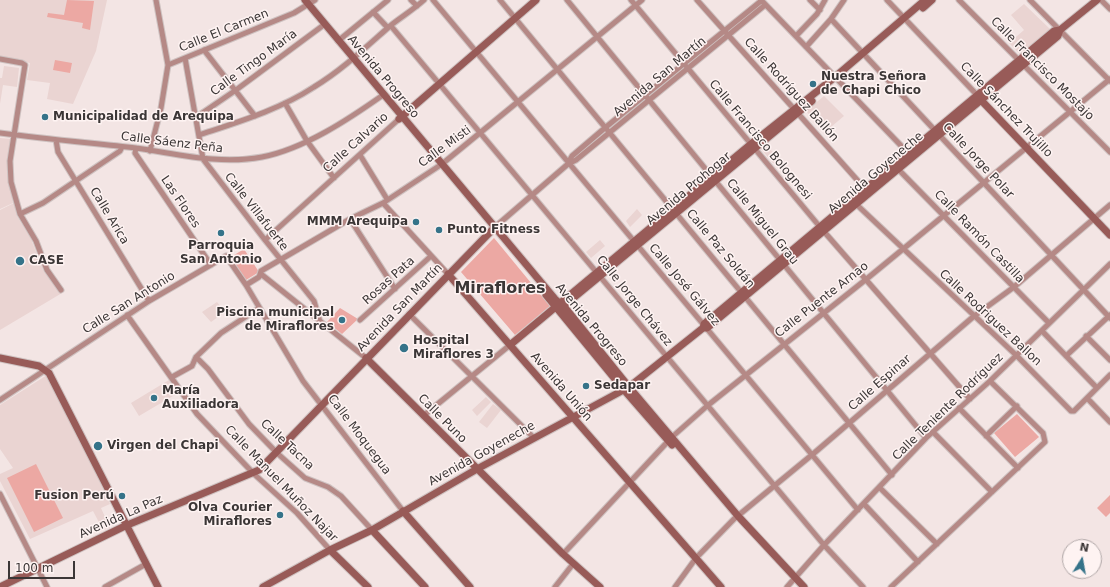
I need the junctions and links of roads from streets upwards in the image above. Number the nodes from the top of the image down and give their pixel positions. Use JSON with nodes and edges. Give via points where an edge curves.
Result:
{"nodes":[{"id":1,"x":156,"y":0,"type":"edge"},
{"id":2,"x":300,"y":0,"type":"edge"},
{"id":3,"x":388,"y":0,"type":"edge"},
{"id":4,"x":411,"y":0,"type":"edge"},
{"id":5,"x":424,"y":0,"type":"edge"},
{"id":6,"x":433,"y":0,"type":"edge"},
{"id":7,"x":500,"y":0,"type":"edge"},
{"id":8,"x":536,"y":0,"type":"edge"},
{"id":9,"x":566,"y":0,"type":"edge"},
{"id":10,"x":631,"y":0,"type":"edge"},
{"id":11,"x":642,"y":0,"type":"edge"},
{"id":12,"x":697,"y":0,"type":"edge"},
{"id":13,"x":810,"y":0,"type":"edge"},
{"id":14,"x":825,"y":0,"type":"edge"},
{"id":15,"x":844,"y":0,"type":"edge"},
{"id":16,"x":887,"y":0,"type":"edge"},
{"id":17,"x":925,"y":0,"type":"edge"},
{"id":18,"x":932,"y":0,"type":"edge"},
{"id":19,"x":959,"y":0,"type":"edge"},
{"id":20,"x":1030,"y":0,"type":"edge"},
{"id":21,"x":1097,"y":0,"type":"edge"},
{"id":22,"x":1101,"y":0,"type":"edge"},
{"id":23,"x":762,"y":2,"type":"edge"},
{"id":24,"x":308,"y":3,"type":"edge"},
{"id":25,"x":635,"y":5,"type":"junction"},
{"id":26,"x":417,"y":6,"type":"junction"},
{"id":27,"x":1110,"y":9,"type":"edge"},
{"id":28,"x":820,"y":10,"type":"junction"},
{"id":29,"x":373,"y":12,"type":"junction"},
{"id":30,"x":515,"y":18,"type":"junction"},
{"id":31,"x":831,"y":19,"type":"junction"},
{"id":32,"x":905,"y":19,"type":"junction"},
{"id":33,"x":323,"y":25,"type":"junction"},
{"id":34,"x":390,"y":27,"type":"junction"},
{"id":35,"x":724,"y":30,"type":"junction"},
{"id":36,"x":1060,"y":30,"type":"junction"},
{"id":37,"x":728,"y":35,"type":"junction"},
{"id":38,"x":796,"y":36,"type":"junction"},
{"id":39,"x":597,"y":37,"type":"junction"},
{"id":40,"x":338,"y":41,"type":"junction"},
{"id":41,"x":806,"y":47,"type":"junction"},
{"id":42,"x":204,"y":50,"type":"junction"},
{"id":43,"x":476,"y":52,"type":"junction"},
{"id":44,"x":864,"y":54,"type":"junction"},
{"id":45,"x":185,"y":58,"type":"junction"},
{"id":46,"x":0,"y":59,"type":"edge"},
{"id":47,"x":353,"y":60,"type":"junction"},
{"id":48,"x":1021,"y":62,"type":"junction"},
{"id":49,"x":683,"y":64,"type":"junction"},
{"id":50,"x":168,"y":65,"type":"junction"},
{"id":51,"x":558,"y":69,"type":"junction"},
{"id":52,"x":687,"y":69,"type":"junction"},
{"id":53,"x":836,"y":78,"type":"junction"},
{"id":54,"x":1109,"y":80,"type":"edge"},
{"id":55,"x":440,"y":84,"type":"junction"},
{"id":56,"x":236,"y":90,"type":"junction"},
{"id":57,"x":645,"y":95,"type":"junction"},
{"id":58,"x":382,"y":96,"type":"junction"},
{"id":59,"x":979,"y":98,"type":"junction"},
{"id":60,"x":649,"y":100,"type":"junction"},
{"id":61,"x":518,"y":102,"type":"junction"},
{"id":62,"x":286,"y":103,"type":"junction"},
{"id":63,"x":797,"y":110,"type":"junction"},
{"id":64,"x":1070,"y":112,"type":"junction"},
{"id":65,"x":255,"y":116,"type":"junction"},
{"id":66,"x":195,"y":118,"type":"junction"},
{"id":67,"x":400,"y":118,"type":"junction"},
{"id":68,"x":606,"y":127,"type":"junction"},
{"id":69,"x":938,"y":132,"type":"junction"},
{"id":70,"x":0,"y":133,"type":"edge"},
{"id":71,"x":481,"y":133,"type":"junction"},
{"id":72,"x":610,"y":133,"type":"junction"},
{"id":73,"x":15,"y":135,"type":"junction"},
{"id":74,"x":199,"y":135,"type":"junction"},
{"id":75,"x":56,"y":140,"type":"junction"},
{"id":76,"x":307,"y":141,"type":"junction"},
{"id":77,"x":753,"y":146,"type":"junction"},
{"id":78,"x":122,"y":147,"type":"junction"},
{"id":79,"x":1026,"y":147,"type":"junction"},
{"id":80,"x":136,"y":148,"type":"junction"},
{"id":81,"x":150,"y":150,"type":"junction"},
{"id":82,"x":1110,"y":152,"type":"edge"},
{"id":83,"x":360,"y":155,"type":"junction"},
{"id":84,"x":910,"y":155,"type":"junction"},
{"id":85,"x":203,"y":160,"type":"junction"},
{"id":86,"x":568,"y":164,"type":"junction"},
{"id":87,"x":441,"y":165,"type":"junction"},
{"id":88,"x":897,"y":167,"type":"junction"},
{"id":89,"x":334,"y":178,"type":"junction"},
{"id":90,"x":714,"y":179,"type":"junction"},
{"id":91,"x":75,"y":180,"type":"junction"},
{"id":92,"x":984,"y":182,"type":"junction"},
{"id":93,"x":868,"y":191,"type":"junction"},
{"id":94,"x":532,"y":194,"type":"junction"},
{"id":95,"x":385,"y":201,"type":"junction"},
{"id":96,"x":856,"y":204,"type":"junction"},
{"id":97,"x":1110,"y":205,"type":"edge"},
{"id":98,"x":675,"y":211,"type":"junction"},
{"id":99,"x":20,"y":214,"type":"junction"},
{"id":100,"x":944,"y":215,"type":"junction"},
{"id":101,"x":1094,"y":218,"type":"junction"},
{"id":102,"x":350,"y":219,"type":"junction"},
{"id":103,"x":493,"y":229,"type":"junction"},
{"id":104,"x":822,"y":229,"type":"junction"},
{"id":105,"x":1110,"y":235,"type":"edge"},
{"id":106,"x":265,"y":240,"type":"junction"},
{"id":107,"x":636,"y":244,"type":"junction"},
{"id":108,"x":902,"y":249,"type":"junction"},
{"id":109,"x":1051,"y":254,"type":"junction"},
{"id":110,"x":226,"y":256,"type":"joint"},
{"id":111,"x":431,"y":256,"type":"junction"},
{"id":112,"x":280,"y":260,"type":"junction"},
{"id":113,"x":782,"y":262,"type":"junction"},
{"id":114,"x":1110,"y":264,"type":"edge"},
{"id":115,"x":211,"y":265,"type":"junction"},
{"id":116,"x":261,"y":274,"type":"junction"},
{"id":117,"x":448,"y":274,"type":"junction"},
{"id":118,"x":599,"y":274,"type":"junction"},
{"id":119,"x":865,"y":279,"type":"junction"},
{"id":120,"x":246,"y":286,"type":"junction"},
{"id":121,"x":1014,"y":287,"type":"junction"},
{"id":122,"x":395,"y":289,"type":"junction"},
{"id":123,"x":61,"y":290,"type":"dead end"},
{"id":124,"x":1084,"y":290,"type":"junction"},
{"id":125,"x":744,"y":294,"type":"junction"},
{"id":126,"x":149,"y":301,"type":"junction"},
{"id":127,"x":557,"y":307,"type":"junction"},
{"id":128,"x":259,"y":308,"type":"junction"},
{"id":129,"x":824,"y":312,"type":"junction"},
{"id":130,"x":409,"y":314,"type":"junction"},
{"id":131,"x":127,"y":315,"type":"junction"},
{"id":132,"x":1109,"y":316,"type":"edge"},
{"id":133,"x":973,"y":317,"type":"junction"},
{"id":134,"x":360,"y":320,"type":"dead end"},
{"id":135,"x":320,"y":322,"type":"junction"},
{"id":136,"x":1049,"y":324,"type":"junction"},
{"id":137,"x":705,"y":327,"type":"junction"},
{"id":138,"x":1042,"y":331,"type":"junction"},
{"id":139,"x":1086,"y":336,"type":"junction"},
{"id":140,"x":784,"y":343,"type":"junction"},
{"id":141,"x":510,"y":345,"type":"junction"},
{"id":142,"x":0,"y":354,"type":"edge"},
{"id":143,"x":929,"y":354,"type":"junction"},
{"id":144,"x":666,"y":356,"type":"junction"},
{"id":145,"x":1016,"y":356,"type":"junction"},
{"id":146,"x":1066,"y":356,"type":"junction"},
{"id":147,"x":196,"y":357,"type":"junction"},
{"id":148,"x":0,"y":358,"type":"edge"},
{"id":149,"x":366,"y":358,"type":"junction"},
{"id":150,"x":1110,"y":360,"type":"edge"},
{"id":151,"x":45,"y":370,"type":"junction"},
{"id":152,"x":745,"y":375,"type":"junction"},
{"id":153,"x":471,"y":376,"type":"junction"},
{"id":154,"x":172,"y":377,"type":"junction"},
{"id":155,"x":1108,"y":377,"type":"edge"},
{"id":156,"x":990,"y":381,"type":"junction"},
{"id":157,"x":1110,"y":384,"type":"edge"},
{"id":158,"x":1097,"y":388,"type":"junction"},
{"id":159,"x":626,"y":389,"type":"junction"},
{"id":160,"x":888,"y":390,"type":"junction"},
{"id":161,"x":1087,"y":398,"type":"junction"},
{"id":162,"x":970,"y":399,"type":"junction"},
{"id":163,"x":0,"y":400,"type":"edge"},
{"id":164,"x":323,"y":404,"type":"junction"},
{"id":165,"x":707,"y":406,"type":"junction"},
{"id":166,"x":1017,"y":406,"type":"junction"},
{"id":167,"x":959,"y":408,"type":"junction"},
{"id":168,"x":423,"y":416,"type":"junction"},
{"id":169,"x":572,"y":418,"type":"junction"},
{"id":170,"x":1110,"y":422,"type":"edge"},
{"id":171,"x":849,"y":423,"type":"junction"},
{"id":172,"x":933,"y":432,"type":"junction"},
{"id":173,"x":986,"y":436,"type":"junction"},
{"id":174,"x":534,"y":438,"type":"junction"},
{"id":175,"x":926,"y":438,"type":"junction"},
{"id":176,"x":670,"y":439,"type":"junction"},
{"id":177,"x":277,"y":453,"type":"junction"},
{"id":178,"x":813,"y":454,"type":"junction"},
{"id":179,"x":1018,"y":468,"type":"junction"},
{"id":180,"x":477,"y":469,"type":"junction"},
{"id":181,"x":254,"y":474,"type":"junction"},
{"id":182,"x":892,"y":475,"type":"junction"},
{"id":183,"x":630,"y":483,"type":"junction"},
{"id":184,"x":775,"y":486,"type":"junction"},
{"id":185,"x":880,"y":488,"type":"junction"},
{"id":186,"x":992,"y":492,"type":"junction"},
{"id":187,"x":0,"y":494,"type":"edge"},
{"id":188,"x":864,"y":504,"type":"junction"},
{"id":189,"x":858,"y":510,"type":"junction"},
{"id":190,"x":403,"y":511,"type":"junction"},
{"id":191,"x":736,"y":517,"type":"junction"},
{"id":192,"x":125,"y":526,"type":"junction"},
{"id":193,"x":372,"y":530,"type":"junction"},
{"id":194,"x":937,"y":544,"type":"junction"},
{"id":195,"x":824,"y":545,"type":"junction"},
{"id":196,"x":330,"y":550,"type":"junction"},
{"id":197,"x":563,"y":554,"type":"junction"},
{"id":198,"x":696,"y":558,"type":"junction"},
{"id":199,"x":918,"y":562,"type":"junction"},
{"id":200,"x":146,"y":564,"type":"junction"},
{"id":201,"x":573,"y":564,"type":"junction"},
{"id":202,"x":38,"y":568,"type":"junction"},
{"id":203,"x":793,"y":579,"type":"junction"},
{"id":204,"x":0,"y":587,"type":"edge"},
{"id":205,"x":47,"y":587,"type":"edge"},
{"id":206,"x":105,"y":587,"type":"edge"},
{"id":207,"x":158,"y":587,"type":"edge"},
{"id":208,"x":263,"y":587,"type":"edge"},
{"id":209,"x":368,"y":587,"type":"edge"},
{"id":210,"x":425,"y":587,"type":"edge"},
{"id":211,"x":470,"y":587,"type":"edge"},
{"id":212,"x":555,"y":587,"type":"edge"},
{"id":213,"x":600,"y":587,"type":"edge"},
{"id":214,"x":675,"y":587,"type":"edge"},
{"id":215,"x":721,"y":587,"type":"edge"},
{"id":216,"x":787,"y":587,"type":"edge"},
{"id":217,"x":798,"y":587,"type":"edge"},
{"id":218,"x":804,"y":587,"type":"edge"},
{"id":219,"x":863,"y":587,"type":"edge"},
{"id":220,"x":891,"y":587,"type":"edge"}],
"edges":[{"from":1,"to":50,"type":"street"},
{"from":2,"to":24,"type":"street","name":"Avenida Progreso"},
{"from":3,"to":29,"type":"street"},
{"from":4,"to":26,"type":"street"},
{"from":5,"to":26,"type":"street"},
{"from":6,"to":43,"type":"street","name":"Calle José Gálvez"},
{"from":7,"to":30,"type":"street","name":"Calle Paz Soldán"},
{"from":8,"to":30,"type":"street","name":"Calle Calvario"},
{"from":9,"to":39,"type":"street","name":"Calle Miguel Grau"},
{"from":10,"to":25,"type":"street","name":"Calle Francisco Bolognesi"},
{"from":11,"to":25,"type":"street","name":"Calle Misti"},
{"from":12,"to":35,"type":"street","name":"Calle Rodríguez Ballón"},
{"from":13,"to":28,"type":"street"},
{"from":14,"to":28,"type":"street"},
{"from":15,"to":31,"type":"street"},
{"from":16,"to":32,"type":"street","name":"Calle Sánchez Trujillo"},
{"from":17,"to":32,"type":"street"},
{"from":18,"to":32,"type":"street"},
{"from":19,"to":48,"type":"street","name":"Calle Francisco Mostajo"},
{"from":20,"to":36,"type":"street"},
{"from":21,"to":36,"type":"street","name":"Avenida Goyeneche"},
{"from":22,"to":27,"type":"street"},
{"from":23,"to":35,"type":"street","name":"Avenida San Martín"},
{"from":23,"to":37,"type":"street","name":"Avenida San Martín"},
{"from":23,"to":38,"type":"street"},
{"from":24,"to":33,"type":"street","name":"Avenida Progreso"},
{"from":24,"to":42,"type":"street","name":"Calle El Carmen"},
{"from":25,"to":39,"type":"street","name":"Calle Misti"},
{"from":25,"to":49,"type":"street","name":"Calle Francisco Bolognesi"},
{"from":26,"to":34,"type":"street"},
{"from":28,"to":38,"type":"street"},
{"from":29,"to":34,"type":"street","name":"Calle Jorge Chávez"},
{"from":29,"to":40,"type":"street"},
{"from":30,"to":43,"type":"street","name":"Calle Calvario"},
{"from":30,"to":51,"type":"street","name":"Calle Paz Soldán"},
{"from":31,"to":41,"type":"street"},
{"from":31,"to":44,"type":"street","name":"Calle Jorge Polar"},
{"from":32,"to":44,"type":"street","name":"Avenida Prohogar"},
{"from":32,"to":59,"type":"street","name":"Calle Sánchez Trujillo"},
{"from":33,"to":40,"type":"street","name":"Avenida Progreso"},
{"from":33,"to":47,"type":"street","name":"Avenida Progreso"},
{"from":33,"to":56,"type":"street","name":"Calle Tingo María"},
{"from":34,"to":47,"type":"street"},
{"from":34,"to":55,"type":"street","name":"Calle Jorge Chávez"},
{"from":35,"to":37,"type":"street","name":"Calle Rodríguez Ballón"},
{"from":35,"to":49,"type":"street","name":"Avenida San Martín"},
{"from":36,"to":48,"type":"street","name":"Avenida Goyeneche","via":[[1054,31]]},
{"from":36,"to":54,"type":"street"},
{"from":37,"to":52,"type":"street","name":"Avenida San Martín"},
{"from":37,"to":63,"type":"street","name":"Calle Rodríguez Ballón"},
{"from":38,"to":41,"type":"street"},
{"from":39,"to":51,"type":"street","name":"Calle Misti"},
{"from":39,"to":57,"type":"street","name":"Calle Miguel Grau"},
{"from":40,"to":47,"type":"street","name":"Avenida Progreso"},
{"from":41,"to":53,"type":"street"},
{"from":42,"to":45,"type":"street","name":"Calle El Carmen"},
{"from":42,"to":56,"type":"street"},
{"from":43,"to":55,"type":"street","name":"Calle Calvario"},
{"from":43,"to":61,"type":"street","name":"Calle José Gálvez"},
{"from":44,"to":53,"type":"street","name":"Avenida Prohogar"},
{"from":44,"to":69,"type":"street","name":"Calle Jorge Polar"},
{"from":45,"to":50,"type":"street","name":"Calle El Carmen"},
{"from":45,"to":66,"type":"street","name":"Calle Villafuerte"},
{"from":46,"to":73,"type":"street","via":[[25,65]]},
{"from":47,"to":58,"type":"street","name":"Avenida Progreso"},
{"from":47,"to":62,"type":"street","via":[[314,88]]},
{"from":48,"to":59,"type":"street","name":"Avenida Goyeneche"},
{"from":48,"to":64,"type":"street","name":"Calle Francisco Mostajo"},
{"from":49,"to":52,"type":"street","name":"Calle Francisco Bolognesi"},
{"from":49,"to":57,"type":"street","name":"Avenida San Martín"},
{"from":50,"to":81,"type":"street","via":[[161,108]]},
{"from":51,"to":61,"type":"street","name":"Calle Misti"},
{"from":51,"to":68,"type":"street","name":"Calle Paz Soldán"},
{"from":52,"to":60,"type":"street","name":"Avenida San Martín"},
{"from":52,"to":77,"type":"street","name":"Calle Francisco Bolognesi"},
{"from":53,"to":63,"type":"street","name":"Avenida Prohogar"},
{"from":53,"to":84,"type":"street"},
{"from":54,"to":64,"type":"street","name":"Calle Puente Arnao"},
{"from":55,"to":67,"type":"street","name":"Calle Calvario"},
{"from":55,"to":71,"type":"street","name":"Calle Jorge Chávez"},
{"from":56,"to":65,"type":"street"},
{"from":56,"to":66,"type":"street","name":"Calle Tingo María"},
{"from":57,"to":60,"type":"street","name":"Calle Miguel Grau"},
{"from":57,"to":68,"type":"street","name":"Avenida San Martín"},
{"from":58,"to":67,"type":"street","name":"Avenida Progreso"},
{"from":58,"to":76,"type":"street","name":"Calle Sáenz Peña"},
{"from":59,"to":69,"type":"street","name":"Avenida Goyeneche"},
{"from":59,"to":79,"type":"street","name":"Calle Sánchez Trujillo"},
{"from":60,"to":72,"type":"street","name":"Avenida San Martín"},
{"from":60,"to":90,"type":"street","name":"Calle Miguel Grau"},
{"from":61,"to":71,"type":"street","name":"Calle Misti"},
{"from":61,"to":86,"type":"street","name":"Calle José Gálvez"},
{"from":62,"to":65,"type":"street"},
{"from":62,"to":76,"type":"street"},
{"from":63,"to":77,"type":"street","name":"Avenida Prohogar"},
{"from":63,"to":93,"type":"street","name":"Calle Rodríguez Ballón"},
{"from":64,"to":79,"type":"street","name":"Calle Puente Arnao"},
{"from":64,"to":82,"type":"street","name":"Calle Francisco Mostajo"},
{"from":65,"to":74,"type":"street"},
{"from":66,"to":74,"type":"street","name":"Calle Villafuerte"},
{"from":67,"to":83,"type":"street","name":"Calle Calvario"},
{"from":67,"to":87,"type":"street","name":"Avenida Progreso"},
{"from":68,"to":72,"type":"street","name":"Calle Paz Soldán"},
{"from":68,"to":86,"type":"street","name":"Avenida San Martín","via":[[572,156]]},
{"from":69,"to":84,"type":"street","name":"Avenida Goyeneche"},
{"from":69,"to":92,"type":"street","name":"Calle Jorge Polar"},
{"from":70,"to":73,"type":"street","name":"Calle Sáenz Peña"},
{"from":71,"to":87,"type":"street","name":"Calle Misti"},
{"from":71,"to":94,"type":"street","name":"Calle Jorge Chávez"},
{"from":72,"to":86,"type":"street","name":"Avenida San Martín"},
{"from":72,"to":98,"type":"street","name":"Calle Paz Soldán"},
{"from":73,"to":75,"type":"street","name":"Calle Sáenz Peña"},
{"from":73,"to":99,"type":"street","via":[[10,174]]},
{"from":74,"to":85,"type":"street","name":"Calle Villafuerte"},
{"from":75,"to":78,"type":"street","name":"Calle Sáenz Peña"},
{"from":75,"to":91,"type":"street","name":"Calle Arica","via":[[58,152]]},
{"from":76,"to":85,"type":"street","name":"Calle Sáenz Peña","via":[[263,157],[244,160]]},
{"from":76,"to":89,"type":"street"},
{"from":77,"to":90,"type":"street","name":"Avenida Prohogar"},
{"from":77,"to":104,"type":"street","name":"Calle Francisco Bolognesi"},
{"from":78,"to":80,"type":"street","name":"Calle Sáenz Peña"},
{"from":78,"to":91,"type":"street","via":[[120,152]]},
{"from":79,"to":92,"type":"street","name":"Calle Puente Arnao"},
{"from":79,"to":101,"type":"street","name":"Calle Sánchez Trujillo"},
{"from":80,"to":81,"type":"street","name":"Calle Sáenz Peña"},
{"from":80,"to":115,"type":"street","name":"Las Flores","via":[[135,153]]},
{"from":81,"to":85,"type":"street","name":"Calle Sáenz Peña"},
{"from":83,"to":89,"type":"street","name":"Calle Calvario"},
{"from":83,"to":95,"type":"street","name":"Avenida Unión"},
{"from":84,"to":88,"type":"street","name":"Avenida Goyeneche"},
{"from":85,"to":106,"type":"street","name":"Calle Villafuerte"},
{"from":86,"to":94,"type":"street","name":"Avenida San Martín"},
{"from":86,"to":107,"type":"street","name":"Calle José Gálvez"},
{"from":87,"to":95,"type":"street","name":"Calle Misti"},
{"from":87,"to":103,"type":"street","name":"Avenida Progreso"},
{"from":88,"to":93,"type":"street","name":"Avenida Goyeneche"},
{"from":88,"to":100,"type":"street","name":"Calle Ramón Castilla"},
{"from":89,"to":106,"type":"street","name":"Calle Calvario"},
{"from":90,"to":98,"type":"street","name":"Avenida Prohogar"},
{"from":90,"to":113,"type":"street","name":"Calle Miguel Grau"},
{"from":91,"to":99,"type":"street","via":[[43,203]]},
{"from":91,"to":126,"type":"street","name":"Calle Arica"},
{"from":92,"to":100,"type":"street","name":"Calle Puente Arnao"},
{"from":92,"to":109,"type":"street","name":"Calle Jorge Polar"},
{"from":93,"to":96,"type":"street","name":"Avenida Goyeneche"},
{"from":93,"to":104,"type":"street","name":"Avenida Goyeneche"},
{"from":94,"to":103,"type":"street","name":"Avenida San Martín"},
{"from":94,"to":118,"type":"street","name":"Calle Jorge Chávez"},
{"from":95,"to":102,"type":"street","name":"Calle Misti"},
{"from":95,"to":111,"type":"street","name":"Avenida Unión"},
{"from":96,"to":104,"type":"street","name":"Avenida Goyeneche"},
{"from":96,"to":108,"type":"street","name":"Calle Rodriguez Ballon"},
{"from":97,"to":101,"type":"street","name":"Calle Espinar"},
{"from":98,"to":107,"type":"street","name":"Avenida Prohogar"},
{"from":98,"to":125,"type":"street","name":"Calle Paz Soldán"},
{"from":99,"to":123,"type":"street","via":[[36,241],[47,270]]},
{"from":100,"to":108,"type":"street","name":"Calle Puente Arnao"},
{"from":100,"to":121,"type":"street","name":"Calle Ramón Castilla"},
{"from":101,"to":105,"type":"street","name":"Calle Sánchez Trujillo"},
{"from":101,"to":109,"type":"street","name":"Calle Espinar"},
{"from":102,"to":112,"type":"street","name":"Calle Misti"},
{"from":102,"to":122,"type":"street"},
{"from":103,"to":117,"type":"street","name":"Avenida San Martín"},
{"from":103,"to":127,"type":"street","name":"Avenida Progreso"},
{"from":104,"to":113,"type":"street","name":"Avenida Goyeneche"},
{"from":104,"to":119,"type":"street","name":"Calle Francisco Bolognesi"},
{"from":106,"to":112,"type":"street","name":"Calle Villafuerte"},
{"from":107,"to":118,"type":"street","name":"Avenida Prohogar"},
{"from":107,"to":137,"type":"street","name":"Calle José Gálvez"},
{"from":108,"to":119,"type":"street","name":"Calle Puente Arnao"},
{"from":108,"to":133,"type":"street","name":"Calle Rodriguez Ballon"},
{"from":109,"to":121,"type":"street","name":"Calle Espinar"},
{"from":109,"to":124,"type":"street","name":"Calle Jorge Polar"},
{"from":110,"to":115,"type":"street","name":"Calle San Antonio"},
{"from":110,"to":120,"type":"street","name":"Calle Moquegua"},
{"from":111,"to":117,"type":"street","name":"Avenida Unión"},
{"from":111,"to":122,"type":"street","name":"Rosas Pata"},
{"from":112,"to":116,"type":"street","name":"Calle Misti","via":[[261,271]]},
{"from":112,"to":135,"type":"street","name":"Calle Villafuerte","via":[[314,301]]},
{"from":113,"to":125,"type":"street","name":"Avenida Goyeneche"},
{"from":113,"to":129,"type":"street","name":"Calle Miguel Grau"},
{"from":114,"to":124,"type":"street","name":"Calle Teniente Rodríguez"},
{"from":115,"to":126,"type":"street","name":"Calle San Antonio"},
{"from":116,"to":120,"type":"street","name":"Calle Misti"},
{"from":116,"to":135,"type":"street","name":"Calle Puno"},
{"from":117,"to":130,"type":"street","name":"Avenida San Martín"},
{"from":117,"to":141,"type":"street","name":"Avenida Unión"},
{"from":118,"to":127,"type":"street","name":"Avenida Prohogar"},
{"from":118,"to":144,"type":"street","name":"Calle Jorge Chávez"},
{"from":119,"to":129,"type":"street","name":"Calle Puente Arnao"},
{"from":119,"to":143,"type":"street","name":"Calle Francisco Bolognesi"},
{"from":120,"to":128,"type":"street","name":"Calle Moquegua"},
{"from":121,"to":133,"type":"street","name":"Calle Espinar"},
{"from":121,"to":136,"type":"street","name":"Calle Ramón Castilla"},
{"from":122,"to":134,"type":"street","name":"Rosas Pata"},
{"from":124,"to":132,"type":"street","name":"Calle Jorge Polar"},
{"from":124,"to":136,"type":"street","name":"Calle Teniente Rodríguez"},
{"from":125,"to":137,"type":"street","name":"Avenida Goyeneche"},
{"from":125,"to":140,"type":"street","name":"Calle Paz Soldán"},
{"from":126,"to":131,"type":"street","name":"Calle San Antonio"},
{"from":127,"to":141,"type":"street","name":"Avenida Prohogar"},
{"from":127,"to":159,"type":"street","name":"Avenida Progreso"},
{"from":128,"to":147,"type":"street","via":[[221,333]]},
{"from":128,"to":164,"type":"street","name":"Calle Moquegua","via":[[303,380]]},
{"from":129,"to":140,"type":"street","name":"Calle Puente Arnao"},
{"from":129,"to":160,"type":"street","name":"Calle Miguel Grau"},
{"from":130,"to":149,"type":"street","name":"Avenida San Martín"},
{"from":130,"to":153,"type":"street"},
{"from":131,"to":151,"type":"street","name":"Calle San Antonio"},
{"from":131,"to":154,"type":"street","name":"Calle Manuel Muñoz Najar"},
{"from":132,"to":139,"type":"street"},
{"from":133,"to":143,"type":"street","name":"Calle Espinar"},
{"from":133,"to":145,"type":"street","name":"Calle Rodriguez Ballon"},
{"from":135,"to":149,"type":"street","name":"Calle Puno"},
{"from":136,"to":138,"type":"street","name":"Calle Teniente Rodríguez"},
{"from":137,"to":144,"type":"street","name":"Avenida Goyeneche"},
{"from":137,"to":152,"type":"street","name":"Calle José Gálvez"},
{"from":138,"to":145,"type":"street","name":"Calle Teniente Rodríguez"},
{"from":138,"to":146,"type":"street"},
{"from":139,"to":146,"type":"street"},
{"from":139,"to":150,"type":"street"},
{"from":140,"to":152,"type":"street","name":"Calle Puente Arnao"},
{"from":140,"to":171,"type":"street","name":"Calle Paz Soldán"},
{"from":141,"to":153,"type":"street","name":"Avenida Prohogar"},
{"from":141,"to":169,"type":"street","name":"Avenida Unión"},
{"from":142,"to":151,"type":"street","via":[[40,362]]},
{"from":143,"to":160,"type":"street","name":"Calle Espinar"},
{"from":143,"to":162,"type":"street","name":"Calle Francisco Bolognesi"},
{"from":144,"to":159,"type":"street","name":"Avenida Goyeneche"},
{"from":144,"to":165,"type":"street","name":"Calle Jorge Chávez"},
{"from":145,"to":156,"type":"street","name":"Calle Teniente Rodríguez"},
{"from":145,"to":161,"type":"street","name":"Calle Rodriguez Ballon","via":[[1071,411]]},
{"from":146,"to":158,"type":"street"},
{"from":147,"to":154,"type":"street","via":[[192,366]]},
{"from":147,"to":177,"type":"street","name":"Calle Tacna","via":[[249,424]]},
{"from":148,"to":151,"type":"street","via":[[39,366]]},
{"from":149,"to":164,"type":"street","name":"Avenida San Martín"},
{"from":149,"to":168,"type":"street","name":"Calle Puno"},
{"from":151,"to":163,"type":"street","name":"Calle San Antonio"},
{"from":151,"to":192,"type":"street"},
{"from":152,"to":165,"type":"street","name":"Calle Puente Arnao"},
{"from":152,"to":178,"type":"street","name":"Calle José Gálvez"},
{"from":153,"to":168,"type":"street","name":"Avenida Prohogar"},
{"from":153,"to":174,"type":"street"},
{"from":154,"to":181,"type":"street","name":"Calle Manuel Muñoz Najar","via":[[197,414]]},
{"from":155,"to":157,"type":"street"},
{"from":155,"to":158,"type":"street","name":"Calle Rodriguez Ballon"},
{"from":156,"to":162,"type":"street","name":"Calle Teniente Rodríguez"},
{"from":156,"to":166,"type":"street"},
{"from":158,"to":161,"type":"street","name":"Calle Rodriguez Ballon"},
{"from":159,"to":169,"type":"street","name":"Avenida Goyeneche"},
{"from":159,"to":176,"type":"street","name":"Avenida Progreso"},
{"from":160,"to":171,"type":"street","name":"Calle Espinar"},
{"from":160,"to":175,"type":"street","name":"Calle Miguel Grau"},
{"from":161,"to":170,"type":"street"},
{"from":162,"to":167,"type":"street","name":"Calle Teniente Rodríguez"},
{"from":164,"to":177,"type":"street","name":"Avenida San Martín"},
{"from":164,"to":190,"type":"street","name":"Calle Moquegua"},
{"from":165,"to":176,"type":"street","name":"Calle Puente Arnao"},
{"from":165,"to":184,"type":"street","name":"Calle Jorge Chávez"},
{"from":166,"to":173,"type":"street"},
{"from":166,"to":179,"type":"street","via":[[1045,437],[1045,442]]},
{"from":167,"to":172,"type":"street","name":"Calle Teniente Rodríguez"},
{"from":167,"to":173,"type":"street"},
{"from":168,"to":180,"type":"street","name":"Calle Puno"},
{"from":169,"to":174,"type":"street","name":"Avenida Goyeneche"},
{"from":169,"to":183,"type":"street","name":"Avenida Unión"},
{"from":171,"to":178,"type":"street","name":"Calle Espinar"},
{"from":171,"to":182,"type":"street","name":"Calle Paz Soldán"},
{"from":172,"to":175,"type":"street","name":"Calle Teniente Rodríguez"},
{"from":172,"to":186,"type":"street"},
{"from":173,"to":179,"type":"street"},
{"from":174,"to":180,"type":"street","name":"Avenida Goyeneche"},
{"from":175,"to":182,"type":"street","name":"Calle Teniente Rodríguez"},
{"from":176,"to":183,"type":"street","name":"Calle Puente Arnao"},
{"from":176,"to":191,"type":"street","name":"Avenida Progreso"},
{"from":177,"to":181,"type":"street","name":"Avenida San Martín"},
{"from":177,"to":193,"type":"street","name":"Calle Tacna","via":[[305,478],[328,487],[341,496]]},
{"from":178,"to":184,"type":"street","name":"Calle Espinar"},
{"from":178,"to":189,"type":"street","name":"Calle José Gálvez"},
{"from":179,"to":186,"type":"street"},
{"from":180,"to":190,"type":"street","name":"Avenida Goyeneche"},
{"from":180,"to":197,"type":"street","name":"Calle Puno"},
{"from":181,"to":192,"type":"street","name":"Avenida La Paz"},
{"from":181,"to":196,"type":"street","name":"Calle Manuel Muñoz Najar","via":[[297,512]]},
{"from":182,"to":185,"type":"street","name":"Calle Teniente Rodríguez"},
{"from":183,"to":197,"type":"street","name":"Calle Puente Arnao"},
{"from":183,"to":198,"type":"street","name":"Avenida Unión"},
{"from":184,"to":191,"type":"street","name":"Calle Espinar"},
{"from":184,"to":195,"type":"street","name":"Calle Jorge Chávez"},
{"from":185,"to":188,"type":"street","name":"Calle Teniente Rodríguez"},
{"from":185,"to":194,"type":"street"},
{"from":186,"to":194,"type":"street"},
{"from":187,"to":202,"type":"street"},
{"from":188,"to":189,"type":"street","name":"Calle Teniente Rodríguez"},
{"from":188,"to":199,"type":"street"},
{"from":189,"to":195,"type":"street","name":"Calle Teniente Rodríguez"},
{"from":190,"to":193,"type":"street","name":"Avenida Goyeneche"},
{"from":190,"to":211,"type":"street","name":"Calle Moquegua"},
{"from":191,"to":198,"type":"street","name":"Calle Espinar"},
{"from":191,"to":203,"type":"street","name":"Avenida Progreso"},
{"from":192,"to":200,"type":"street"},
{"from":192,"to":202,"type":"street","name":"Avenida La Paz"},
{"from":193,"to":196,"type":"street","name":"Avenida Goyeneche"},
{"from":193,"to":210,"type":"street","name":"Calle Tacna"},
{"from":194,"to":199,"type":"street"},
{"from":195,"to":203,"type":"street","name":"Calle Teniente Rodríguez"},
{"from":195,"to":219,"type":"street","name":"Calle Jorge Chávez"},
{"from":196,"to":208,"type":"street","name":"Avenida Goyeneche"},
{"from":196,"to":209,"type":"street","name":"Calle Manuel Muñoz Najar"},
{"from":197,"to":201,"type":"street","name":"Calle Puno"},
{"from":198,"to":214,"type":"street","name":"Calle Espinar"},
{"from":198,"to":215,"type":"street","name":"Avenida Unión"},
{"from":199,"to":220,"type":"street"},
{"from":200,"to":206,"type":"street"},
{"from":200,"to":207,"type":"street"},
{"from":201,"to":212,"type":"street"},
{"from":201,"to":213,"type":"street","name":"Calle Puno"},
{"from":202,"to":204,"type":"street","name":"Avenida La Paz"},
{"from":202,"to":205,"type":"street"},
{"from":203,"to":216,"type":"street","name":"Calle Teniente Rodríguez"},
{"from":203,"to":217,"type":"street","name":"Avenida Progreso"},
{"from":203,"to":218,"type":"street","name":"Avenida Progreso"}]}
